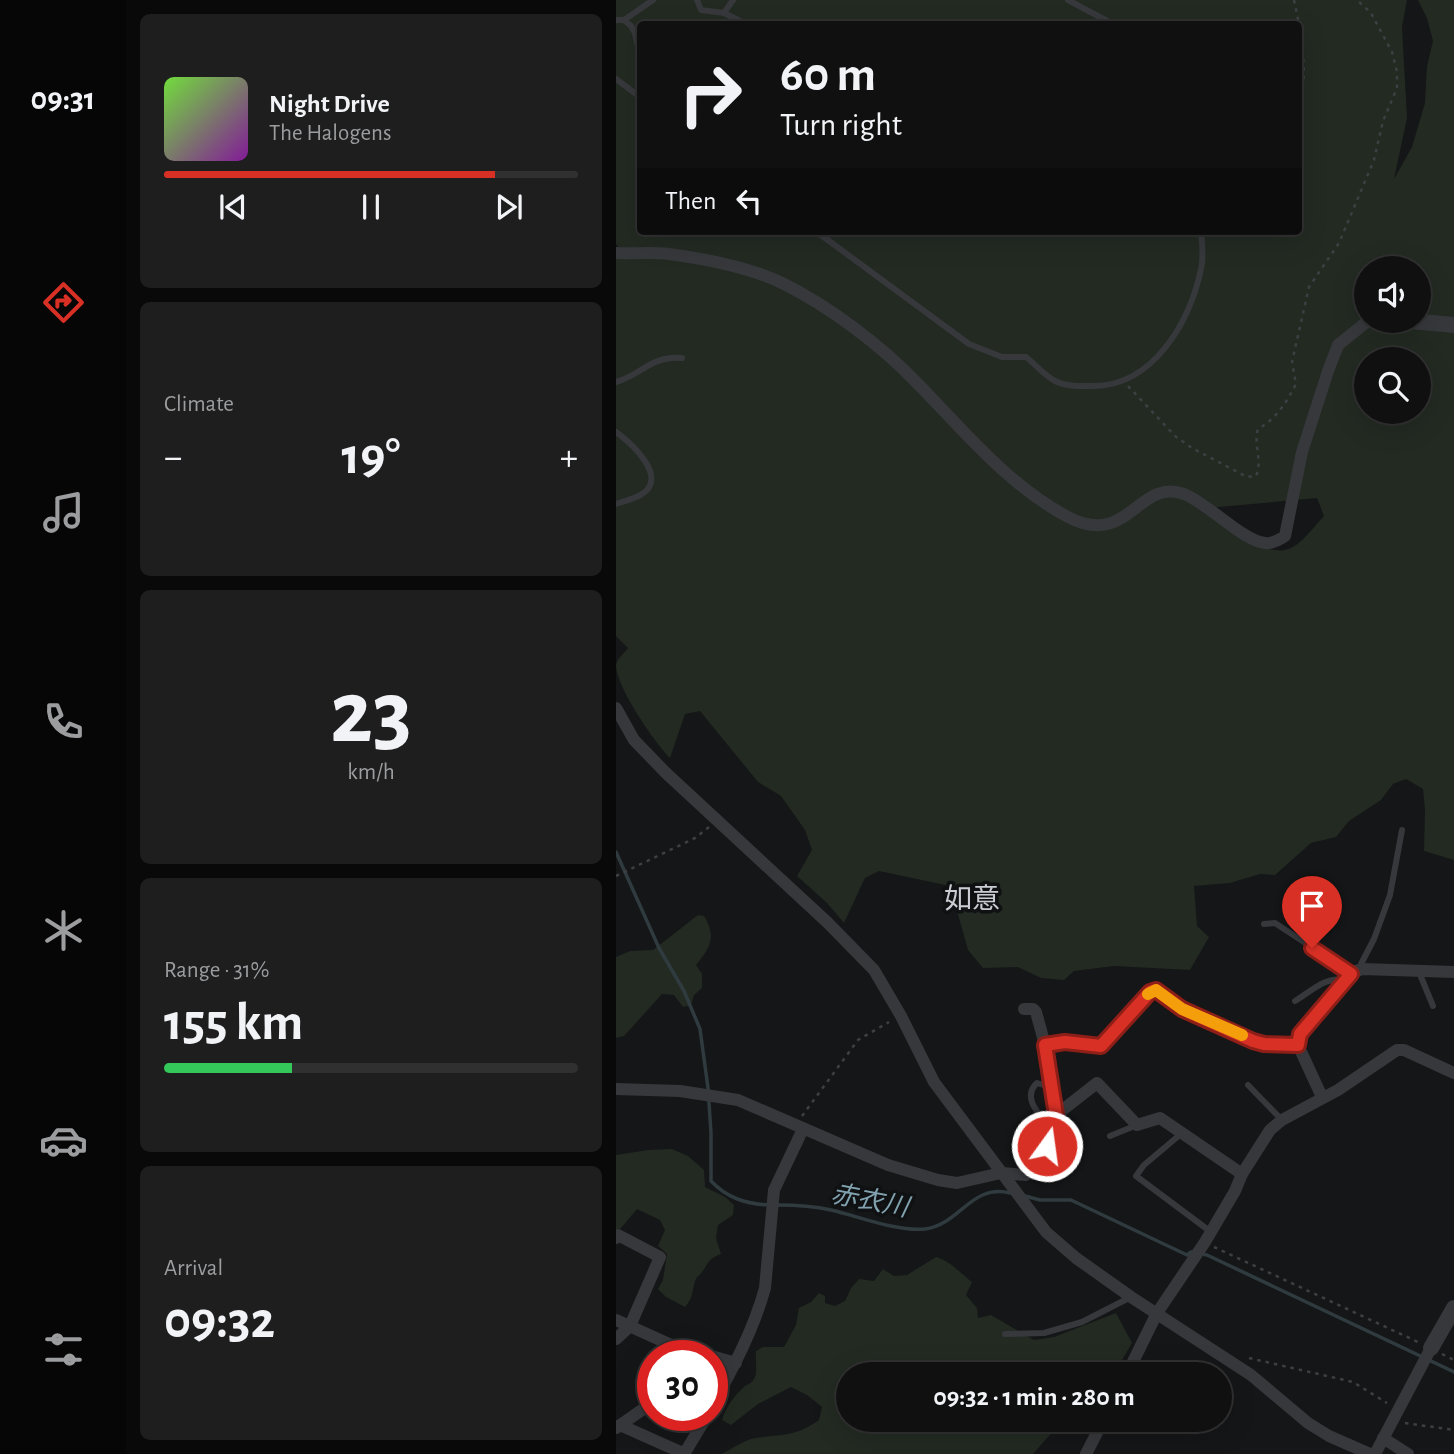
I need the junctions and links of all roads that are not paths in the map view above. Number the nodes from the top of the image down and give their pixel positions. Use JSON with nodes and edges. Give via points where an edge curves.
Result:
{"nodes":[{"id":1,"x":653,"y":0,"type":"edge"},
{"id":2,"x":697,"y":0,"type":"edge"},
{"id":3,"x":733,"y":0,"type":"edge"},
{"id":4,"x":1068,"y":0,"type":"edge"},
{"id":5,"x":724,"y":13,"type":"junction"},
{"id":6,"x":620,"y":20,"type":"edge"},
{"id":7,"x":740,"y":21,"type":"edge"},
{"id":8,"x":1107,"y":21,"type":"edge"},
{"id":9,"x":637,"y":46,"type":"edge"},
{"id":10,"x":616,"y":79,"type":"edge"},
{"id":11,"x":637,"y":95,"type":"edge"},
{"id":12,"x":821,"y":235,"type":"edge"},
{"id":13,"x":1201,"y":235,"type":"edge"},
{"id":14,"x":616,"y":253,"type":"edge"},
{"id":15,"x":1431,"y":323,"type":"edge"},
{"id":16,"x":1454,"y":325,"type":"edge"},
{"id":17,"x":1354,"y":332,"type":"edge"},
{"id":18,"x":682,"y":358,"type":"dead end"},
{"id":19,"x":616,"y":382,"type":"edge"},
{"id":20,"x":616,"y":432,"type":"edge"},
{"id":21,"x":616,"y":504,"type":"edge"},
{"id":22,"x":616,"y":708,"type":"edge"},
{"id":23,"x":1402,"y":830,"type":"dead end"},
{"id":24,"x":1336,"y":893,"type":"dead end"},
{"id":25,"x":1264,"y":924,"type":"dead end"},
{"id":26,"x":1312,"y":948,"type":"junction"},
{"id":27,"x":1419,"y":972,"type":"junction"},
{"id":28,"x":1454,"y":972,"type":"edge"},
{"id":29,"x":1352,"y":975,"type":"junction"},
{"id":30,"x":1295,"y":1001,"type":"dead end"},
{"id":31,"x":1433,"y":1006,"type":"dead end"},
{"id":32,"x":1024,"y":1009,"type":"dead end"},
{"id":33,"x":1045,"y":1045,"type":"junction"},
{"id":34,"x":1298,"y":1045,"type":"junction"},
{"id":35,"x":1454,"y":1073,"type":"edge"},
{"id":36,"x":1248,"y":1085,"type":"dead end"},
{"id":37,"x":616,"y":1089,"type":"edge"},
{"id":38,"x":1053,"y":1089,"type":"junction"},
{"id":39,"x":1322,"y":1097,"type":"junction"},
{"id":40,"x":1055,"y":1120,"type":"junction"},
{"id":41,"x":1282,"y":1120,"type":"junction"},
{"id":42,"x":1137,"y":1125,"type":"junction"},
{"id":43,"x":797,"y":1127,"type":"junction"},
{"id":44,"x":1182,"y":1133,"type":"junction"},
{"id":45,"x":1110,"y":1136,"type":"dead end"},
{"id":46,"x":1001,"y":1173,"type":"junction"},
{"id":47,"x":1242,"y":1174,"type":"junction"},
{"id":48,"x":1208,"y":1237,"type":"junction"},
{"id":49,"x":616,"y":1238,"type":"edge"},
{"id":50,"x":1131,"y":1297,"type":"junction"},
{"id":51,"x":1454,"y":1308,"type":"edge"},
{"id":52,"x":1157,"y":1313,"type":"junction"},
{"id":53,"x":616,"y":1320,"type":"edge"},
{"id":54,"x":629,"y":1326,"type":"junction"},
{"id":55,"x":1006,"y":1334,"type":"dead end"},
{"id":56,"x":616,"y":1339,"type":"edge"},
{"id":57,"x":651,"y":1340,"type":"edge"},
{"id":58,"x":1431,"y":1348,"type":"joint"},
{"id":59,"x":728,"y":1361,"type":"edge"},
{"id":60,"x":1133,"y":1362,"type":"edge"},
{"id":61,"x":736,"y":1363,"type":"junction"},
{"id":62,"x":728,"y":1377,"type":"edge"},
{"id":63,"x":637,"y":1414,"type":"edge"},
{"id":64,"x":618,"y":1427,"type":"edge"},
{"id":65,"x":698,"y":1431,"type":"edge"},
{"id":66,"x":1097,"y":1432,"type":"edge"},
{"id":67,"x":1383,"y":1438,"type":"junction"},
{"id":68,"x":684,"y":1454,"type":"edge"},
{"id":69,"x":1086,"y":1454,"type":"edge"},
{"id":70,"x":1372,"y":1454,"type":"edge"},
{"id":71,"x":1408,"y":1454,"type":"edge"}],
"edges":[{"from":1,"to":6,"type":"lane"},
{"from":2,"to":5,"type":"lane","via":[[701,10]]},
{"from":3,"to":5,"type":"lane"},
{"from":4,"to":8,"type":"lane"},
{"from":5,"to":7,"type":"lane"},
{"from":6,"to":9,"type":"lane","via":[[631,26]]},
{"from":10,"to":11,"type":"lane"},
{"from":12,"to":13,"type":"lane","via":[[953,334],[992,355],[1026,357],[1054,381],[1069,386],[1124,381],[1160,352],[1187,317],[1202,267]]},
{"from":14,"to":17,"type":"street","via":[[668,254],[730,266],[810,298],[915,381],[995,465],[1070,518],[1098,527],[1119,522],[1151,496],[1170,492],[1197,500],[1265,543],[1285,536],[1302,452],[1338,345]]},
{"from":15,"to":16,"type":"street"},
{"from":18,"to":19,"type":"lane","via":[[660,359]]},
{"from":20,"to":21,"type":"lane","via":[[632,443],[652,478],[642,494]]},
{"from":22,"to":46,"type":"street","via":[[634,740],[874,970],[934,1082]]},
{"from":23,"to":29,"type":"lane","via":[[1390,895],[1374,939]]},
{"from":24,"to":26,"type":"lane","via":[[1333,909]]},
{"from":25,"to":26,"type":"lane","via":[[1275,923]]},
{"from":26,"to":29,"type":"lane"},
{"from":27,"to":28,"type":"street"},
{"from":27,"to":29,"type":"street"},
{"from":27,"to":31,"type":"lane"},
{"from":29,"to":30,"type":"lane","via":[[1328,981]]},
{"from":29,"to":34,"type":"street","via":[[1300,1034]]},
{"from":32,"to":33,"type":"street","via":[[1036,1012]]},
{"from":33,"to":34,"type":"street","via":[[1101,1046],[1156,990],[1182,1009],[1253,1041]]},
{"from":33,"to":38,"type":"street"},
{"from":34,"to":39,"type":"street"},
{"from":35,"to":39,"type":"street","via":[[1397,1050]]},
{"from":36,"to":41,"type":"lane"},
{"from":37,"to":43,"type":"street","via":[[731,1098]]},
{"from":38,"to":40,"type":"street"},
{"from":38,"to":40,"type":"lane","via":[[1037,1083],[1030,1094],[1042,1119]]},
{"from":39,"to":41,"type":"street"},
{"from":40,"to":42,"type":"street","via":[[1097,1083]]},
{"from":40,"to":46,"type":"street","via":[[1045,1153],[1034,1170],[1026,1175]]},
{"from":41,"to":47,"type":"street","via":[[1270,1130]]},
{"from":42,"to":44,"type":"street","via":[[1160,1118]]},
{"from":42,"to":45,"type":"lane"},
{"from":43,"to":46,"type":"street","via":[[888,1165],[938,1180],[965,1182]]},
{"from":43,"to":61,"type":"street","via":[[774,1190],[765,1288]]},
{"from":44,"to":47,"type":"street"},
{"from":44,"to":48,"type":"lane","via":[[1136,1176]]},
{"from":46,"to":50,"type":"street","via":[[1046,1232]]},
{"from":47,"to":48,"type":"street"},
{"from":48,"to":52,"type":"street"},
{"from":49,"to":54,"type":"street","via":[[618,1235],[660,1257]]},
{"from":50,"to":52,"type":"street"},
{"from":50,"to":55,"type":"lane","via":[[1082,1322],[1044,1333]]},
{"from":51,"to":58,"type":"street"},
{"from":52,"to":60,"type":"street"},
{"from":52,"to":70,"type":"street","via":[[1251,1375],[1308,1423]]},
{"from":53,"to":54,"type":"street"},
{"from":54,"to":56,"type":"street"},
{"from":54,"to":57,"type":"street"},
{"from":58,"to":67,"type":"street"},
{"from":59,"to":61,"type":"street"},
{"from":61,"to":62,"type":"street"},
{"from":63,"to":64,"type":"street"},
{"from":64,"to":68,"type":"street"},
{"from":65,"to":68,"type":"street"},
{"from":66,"to":69,"type":"street"},
{"from":67,"to":70,"type":"street"},
{"from":67,"to":71,"type":"street"}]}
